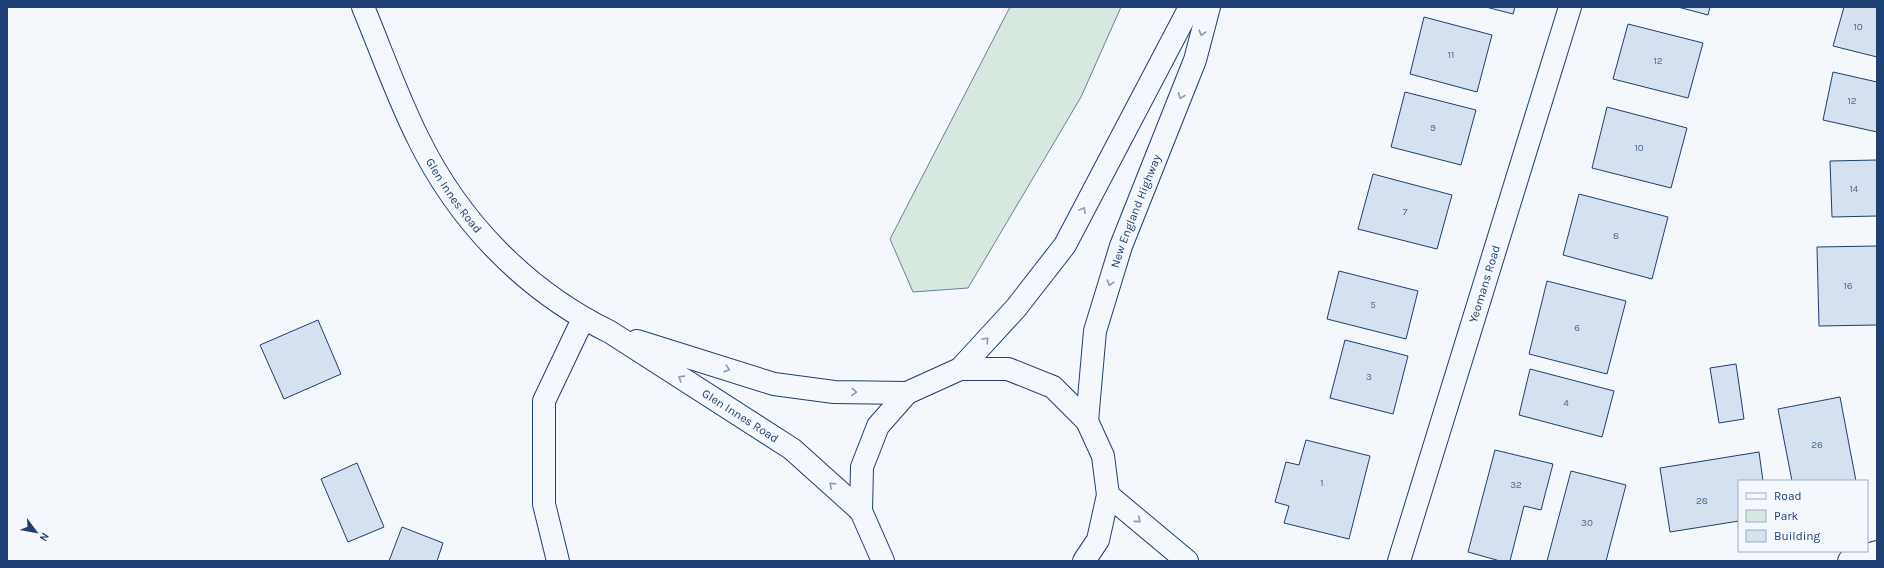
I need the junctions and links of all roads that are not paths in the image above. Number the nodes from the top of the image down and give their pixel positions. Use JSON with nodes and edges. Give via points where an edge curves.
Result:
{"nodes":[{"id":1,"x":363,"y":7,"type":"edge"},
{"id":2,"x":1190,"y":7,"type":"edge"},
{"id":3,"x":1209,"y":7,"type":"edge"},
{"id":4,"x":1570,"y":7,"type":"edge"},
{"id":5,"x":583,"y":319,"type":"junction"},
{"id":6,"x":610,"y":332,"type":"junction"},
{"id":7,"x":960,"y":369,"type":"junction"},
{"id":8,"x":907,"y":393,"type":"junction"},
{"id":9,"x":1087,"y":421,"type":"junction"},
{"id":10,"x":1108,"y":495,"type":"junction"},
{"id":11,"x":861,"y":511,"type":"junction"},
{"id":12,"x":1877,"y":552,"type":"edge"},
{"id":13,"x":558,"y":561,"type":"edge"},
{"id":14,"x":883,"y":561,"type":"edge"},
{"id":15,"x":1084,"y":561,"type":"edge"},
{"id":16,"x":1187,"y":561,"type":"edge"},
{"id":17,"x":1399,"y":561,"type":"edge"},
{"id":18,"x":1849,"y":561,"type":"edge"}],
"edges":[{"from":1,"to":5,"type":"main road","name":"Glen Innes Road","via":[[418,138],[445,186],[501,255],[525,278]]},
{"from":7,"to":2,"type":"main road","one_way":true,"via":[[1016,308],[1065,245]]},
{"from":3,"to":9,"type":"main road","name":"New England Highway","one_way":true,"via":[[1195,60],[1121,246],[1095,331]]},
{"from":4,"to":17,"type":"main road","name":"Yeomans Road"},
{"from":5,"to":6,"type":"main road","name":"Glen Innes Road"},
{"from":5,"to":13,"type":"main road","via":[[544,402],[544,504]]},
{"from":6,"to":8,"type":"main road","name":"Glen Innes Road","one_way":true,"via":[[774,384],[834,392]]},
{"from":11,"to":6,"type":"main road","name":"Glen Innes Road","one_way":true,"via":[[792,449]]},
{"from":7,"to":8,"type":"main road"},
{"from":7,"to":9,"type":"main road","via":[[1008,369],[1053,387]]},
{"from":8,"to":11,"type":"main road","via":[[878,426],[862,467]]},
{"from":9,"to":10,"type":"main road","via":[[1103,456]]},
{"from":10,"to":15,"type":"main road","via":[[1098,540]]},
{"from":10,"to":16,"type":"main road","one_way":true},
{"from":11,"to":14,"type":"main road"},
{"from":12,"to":18,"type":"main road"}]}
